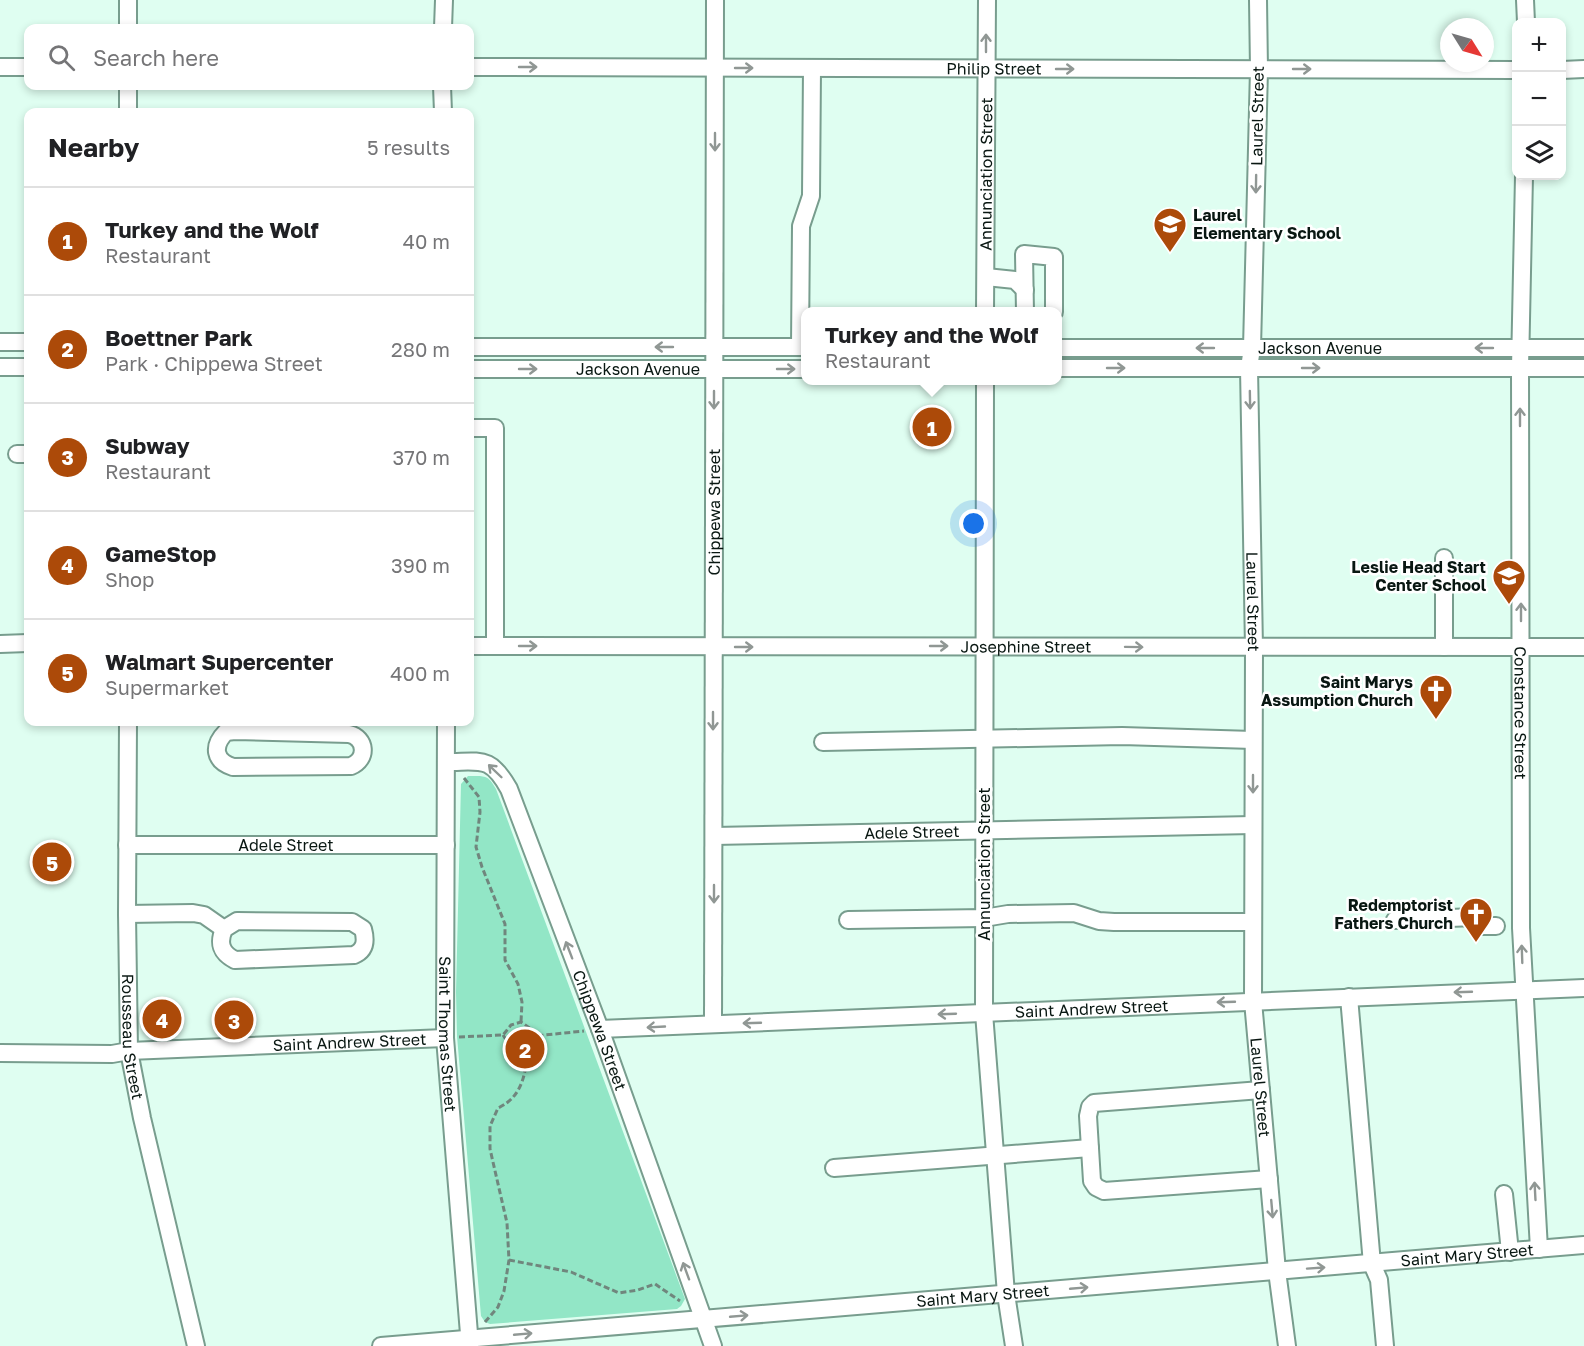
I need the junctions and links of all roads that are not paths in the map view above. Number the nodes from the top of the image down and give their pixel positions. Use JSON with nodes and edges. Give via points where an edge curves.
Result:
{"nodes":[{"id":1,"x":128,"y":0,"type":"edge"},
{"id":2,"x":444,"y":0,"type":"edge"},
{"id":3,"x":715,"y":0,"type":"edge"},
{"id":4,"x":987,"y":0,"type":"edge"},
{"id":5,"x":1258,"y":0,"type":"edge"},
{"id":6,"x":1525,"y":0,"type":"edge"},
{"id":7,"x":1526,"y":18,"type":"edge"},
{"id":8,"x":128,"y":24,"type":"edge"},
{"id":9,"x":443,"y":24,"type":"edge"},
{"id":10,"x":0,"y":67,"type":"edge"},
{"id":11,"x":24,"y":67,"type":"edge"},
{"id":12,"x":474,"y":67,"type":"edge"},
{"id":13,"x":715,"y":68,"type":"junction"},
{"id":14,"x":812,"y":68,"type":"junction"},
{"id":15,"x":986,"y":69,"type":"junction"},
{"id":16,"x":1259,"y":69,"type":"junction"},
{"id":17,"x":1566,"y":69,"type":"edge"},
{"id":18,"x":1584,"y":69,"type":"edge"},
{"id":19,"x":1512,"y":70,"type":"edge"},
{"id":20,"x":128,"y":90,"type":"edge"},
{"id":21,"x":442,"y":90,"type":"edge"},
{"id":22,"x":128,"y":108,"type":"edge"},
{"id":23,"x":443,"y":108,"type":"edge"},
{"id":24,"x":1524,"y":180,"type":"edge"},
{"id":25,"x":986,"y":277,"type":"junction"},
{"id":26,"x":1025,"y":290,"type":"junction"},
{"id":27,"x":802,"y":307,"type":"edge"},
{"id":28,"x":985,"y":307,"type":"edge"},
{"id":29,"x":1025,"y":307,"type":"edge"},
{"id":30,"x":1054,"y":307,"type":"edge"},
{"id":31,"x":0,"y":342,"type":"edge"},
{"id":32,"x":24,"y":342,"type":"edge"},
{"id":33,"x":474,"y":347,"type":"edge"},
{"id":34,"x":714,"y":347,"type":"junction"},
{"id":35,"x":801,"y":347,"type":"edge"},
{"id":36,"x":1062,"y":348,"type":"edge"},
{"id":37,"x":1252,"y":348,"type":"junction"},
{"id":38,"x":1521,"y":348,"type":"junction"},
{"id":39,"x":1584,"y":348,"type":"edge"},
{"id":40,"x":0,"y":367,"type":"edge"},
{"id":41,"x":24,"y":367,"type":"edge"},
{"id":42,"x":1249,"y":368,"type":"junction"},
{"id":43,"x":1520,"y":368,"type":"junction"},
{"id":44,"x":1584,"y":368,"type":"edge"},
{"id":45,"x":474,"y":369,"type":"edge"},
{"id":46,"x":714,"y":369,"type":"junction"},
{"id":47,"x":801,"y":369,"type":"edge"},
{"id":48,"x":1062,"y":369,"type":"edge"},
{"id":49,"x":985,"y":385,"type":"edge"},
{"id":50,"x":474,"y":428,"type":"edge"},
{"id":51,"x":1444,"y":558,"type":"dead end"},
{"id":52,"x":0,"y":644,"type":"edge"},
{"id":53,"x":24,"y":644,"type":"edge"},
{"id":54,"x":985,"y":645,"type":"junction"},
{"id":55,"x":474,"y":646,"type":"edge"},
{"id":56,"x":495,"y":646,"type":"junction"},
{"id":57,"x":713,"y":647,"type":"junction"},
{"id":58,"x":1444,"y":647,"type":"junction"},
{"id":59,"x":1521,"y":647,"type":"junction"},
{"id":60,"x":1254,"y":648,"type":"junction"},
{"id":61,"x":1584,"y":648,"type":"edge"},
{"id":62,"x":128,"y":726,"type":"edge"},
{"id":63,"x":447,"y":726,"type":"edge"},
{"id":64,"x":230,"y":727,"type":"edge"},
{"id":65,"x":984,"y":739,"type":"junction"},
{"id":66,"x":1253,"y":740,"type":"junction"},
{"id":67,"x":823,"y":742,"type":"dead end"},
{"id":68,"x":454,"y":762,"type":"junction"},
{"id":69,"x":1252,"y":825,"type":"junction"},
{"id":70,"x":984,"y":830,"type":"junction"},
{"id":71,"x":714,"y":836,"type":"junction"},
{"id":72,"x":127,"y":845,"type":"junction"},
{"id":73,"x":446,"y":845,"type":"junction"},
{"id":74,"x":127,"y":914,"type":"junction"},
{"id":75,"x":984,"y":918,"type":"junction"},
{"id":76,"x":849,"y":920,"type":"dead end"},
{"id":77,"x":1395,"y":920,"type":"dead end"},
{"id":78,"x":1253,"y":922,"type":"junction"},
{"id":79,"x":1509,"y":927,"type":"junction"},
{"id":80,"x":224,"y":929,"type":"junction"},
{"id":81,"x":1584,"y":988,"type":"edge"},
{"id":82,"x":1523,"y":990,"type":"junction"},
{"id":83,"x":1349,"y":997,"type":"junction"},
{"id":84,"x":1253,"y":1001,"type":"junction"},
{"id":85,"x":984,"y":1013,"type":"junction"},
{"id":86,"x":713,"y":1024,"type":"junction"},
{"id":87,"x":600,"y":1029,"type":"junction"},
{"id":88,"x":445,"y":1038,"type":"junction"},
{"id":89,"x":129,"y":1051,"type":"junction"},
{"id":90,"x":0,"y":1053,"type":"edge"},
{"id":91,"x":1261,"y":1090,"type":"junction"},
{"id":92,"x":1090,"y":1148,"type":"junction"},
{"id":93,"x":995,"y":1155,"type":"junction"},
{"id":94,"x":834,"y":1168,"type":"dead end"},
{"id":95,"x":1269,"y":1179,"type":"junction"},
{"id":96,"x":1504,"y":1194,"type":"dead end"},
{"id":97,"x":1584,"y":1245,"type":"edge"},
{"id":98,"x":1539,"y":1249,"type":"junction"},
{"id":99,"x":1510,"y":1252,"type":"junction"},
{"id":100,"x":1372,"y":1264,"type":"junction"},
{"id":101,"x":1277,"y":1271,"type":"junction"},
{"id":102,"x":1006,"y":1294,"type":"junction"},
{"id":103,"x":703,"y":1319,"type":"junction"},
{"id":104,"x":470,"y":1342,"type":"edge"},
{"id":105,"x":196,"y":1346,"type":"edge"},
{"id":106,"x":381,"y":1346,"type":"edge"},
{"id":107,"x":713,"y":1346,"type":"edge"},
{"id":108,"x":1014,"y":1346,"type":"edge"},
{"id":109,"x":1287,"y":1346,"type":"edge"},
{"id":110,"x":1385,"y":1346,"type":"edge"}],
"edges":[{"from":1,"to":8,"type":"street"},
{"from":2,"to":9,"type":"street"},
{"from":3,"to":13,"type":"street","name":"Chippewa Street"},
{"from":15,"to":4,"type":"street","name":"Annunciation Street","one_way":true},
{"from":5,"to":16,"type":"street","name":"Laurel Street"},
{"from":6,"to":7,"type":"street"},
{"from":10,"to":11,"type":"street"},
{"from":12,"to":13,"type":"street","name":"Philip Street","one_way":true},
{"from":13,"to":14,"type":"street","name":"Philip Street","one_way":true},
{"from":13,"to":34,"type":"street","name":"Chippewa Street","one_way":true},
{"from":14,"to":15,"type":"street","name":"Philip Street"},
{"from":14,"to":27,"type":"street","via":[[811,196],[801,226]]},
{"from":15,"to":16,"type":"street","name":"Philip Street","one_way":true},
{"from":15,"to":25,"type":"street","name":"Annunciation Street"},
{"from":16,"to":19,"type":"street","name":"Philip Street","one_way":true},
{"from":16,"to":37,"type":"street","name":"Laurel Street","one_way":true},
{"from":17,"to":18,"type":"street"},
{"from":20,"to":22,"type":"street"},
{"from":21,"to":23,"type":"street"},
{"from":24,"to":38,"type":"street","name":"Constance Street"},
{"from":25,"to":26,"type":"street","via":[[1015,280]]},
{"from":25,"to":28,"type":"street","name":"Annunciation Street"},
{"from":26,"to":29,"type":"street"},
{"from":26,"to":30,"type":"street","via":[[1024,254],[1054,257]]},
{"from":31,"to":32,"type":"street"},
{"from":34,"to":33,"type":"street","name":"Jackson Avenue","one_way":true},
{"from":34,"to":35,"type":"street","name":"Jackson Avenue"},
{"from":34,"to":46,"type":"street","name":"Chippewa Street"},
{"from":37,"to":36,"type":"street","name":"Jackson Avenue","one_way":true},
{"from":38,"to":37,"type":"street","name":"Jackson Avenue","one_way":true},
{"from":37,"to":42,"type":"street","name":"Laurel Street"},
{"from":38,"to":39,"type":"street","name":"Jackson Avenue"},
{"from":38,"to":43,"type":"street","name":"Constance Street"},
{"from":40,"to":41,"type":"street"},
{"from":42,"to":43,"type":"street","name":"Jackson Avenue","one_way":true},
{"from":48,"to":42,"type":"street","name":"Jackson Avenue","one_way":true},
{"from":42,"to":60,"type":"street","name":"Laurel Street","one_way":true},
{"from":43,"to":44,"type":"street","name":"Jackson Avenue"},
{"from":59,"to":43,"type":"street","name":"Constance Street","one_way":true},
{"from":45,"to":46,"type":"street","name":"Jackson Avenue","one_way":true},
{"from":46,"to":47,"type":"street","name":"Jackson Avenue","one_way":true},
{"from":46,"to":57,"type":"street","name":"Chippewa Street","one_way":true},
{"from":49,"to":54,"type":"street","name":"Annunciation Street"},
{"from":50,"to":56,"type":"street","via":[[495,428]]},
{"from":51,"to":58,"type":"street"},
{"from":52,"to":53,"type":"street"},
{"from":57,"to":54,"type":"street","name":"Josephine Street","one_way":true},
{"from":54,"to":60,"type":"street","name":"Josephine Street","one_way":true},
{"from":54,"to":65,"type":"street","name":"Annunciation Street"},
{"from":55,"to":56,"type":"street","name":"Josephine Street"},
{"from":56,"to":57,"type":"street","name":"Josephine Street","one_way":true},
{"from":57,"to":71,"type":"street","name":"Chippewa Street","one_way":true},
{"from":58,"to":59,"type":"street","name":"Josephine Street"},
{"from":58,"to":60,"type":"street","name":"Josephine Street"},
{"from":59,"to":61,"type":"street","name":"Josephine Street"},
{"from":59,"to":79,"type":"street","name":"Constance Street"},
{"from":60,"to":66,"type":"street","name":"Laurel Street"},
{"from":62,"to":72,"type":"street","name":"Rousseau Street"},
{"from":63,"to":68,"type":"street","name":"Saint Thomas Street"},
{"from":64,"to":64,"type":"street","via":[[356,735],[363,749],[351,766],[233,767],[219,760],[216,753],[220,738]]},
{"from":65,"to":66,"type":"street","via":[[1122,736]]},
{"from":65,"to":67,"type":"street"},
{"from":65,"to":70,"type":"street","name":"Annunciation Street"},
{"from":66,"to":69,"type":"street","name":"Laurel Street","one_way":true},
{"from":68,"to":73,"type":"street","name":"Saint Thomas Street"},
{"from":87,"to":68,"type":"street","name":"Chippewa Street","one_way":true,"via":[[509,789],[491,765]]},
{"from":69,"to":70,"type":"street","name":"Adele Street"},
{"from":69,"to":78,"type":"street","name":"Laurel Street"},
{"from":70,"to":71,"type":"street","name":"Adele Street"},
{"from":70,"to":75,"type":"street","name":"Annunciation Street"},
{"from":71,"to":86,"type":"street","name":"Chippewa Street","one_way":true},
{"from":72,"to":73,"type":"street","name":"Adele Street"},
{"from":72,"to":74,"type":"street","name":"Rousseau Street"},
{"from":73,"to":88,"type":"street","name":"Saint Thomas Street"},
{"from":74,"to":80,"type":"street","via":[[193,913],[204,915]]},
{"from":74,"to":89,"type":"street","name":"Rousseau Street"},
{"from":75,"to":76,"type":"street"},
{"from":75,"to":78,"type":"street","via":[[1074,913],[1114,922]]},
{"from":75,"to":85,"type":"street","name":"Annunciation Street"},
{"from":77,"to":79,"type":"street","via":[[1476,917],[1483,926]]},
{"from":78,"to":84,"type":"street","name":"Laurel Street"},
{"from":82,"to":79,"type":"street","name":"Constance Street","one_way":true},
{"from":80,"to":80,"type":"street","via":[[237,921],[352,922],[363,929],[366,939],[354,955],[235,960],[222,950]]},
{"from":81,"to":82,"type":"street","name":"Saint Andrew Street"},
{"from":82,"to":83,"type":"street","name":"Saint Andrew Street","one_way":true},
{"from":98,"to":82,"type":"street","name":"Constance Street","one_way":true},
{"from":83,"to":84,"type":"street","name":"Saint Andrew Street"},
{"from":83,"to":100,"type":"street"},
{"from":84,"to":85,"type":"street","name":"Saint Andrew Street","one_way":true},
{"from":84,"to":91,"type":"street","name":"Laurel Street"},
{"from":85,"to":86,"type":"street","name":"Saint Andrew Street","one_way":true},
{"from":85,"to":93,"type":"street","name":"Annunciation Street"},
{"from":86,"to":87,"type":"street","name":"Saint Andrew Street","one_way":true},
{"from":103,"to":87,"type":"street","name":"Chippewa Street","one_way":true},
{"from":88,"to":89,"type":"street","name":"Saint Andrew Street"},
{"from":88,"to":104,"type":"street","name":"Saint Thomas Street"},
{"from":89,"to":90,"type":"street","name":"Saint Andrew Street"},
{"from":89,"to":105,"type":"street","name":"Rousseau Street"},
{"from":91,"to":92,"type":"street","via":[[1094,1103],[1088,1116]]},
{"from":91,"to":95,"type":"street","name":"Laurel Street"},
{"from":92,"to":93,"type":"street"},
{"from":92,"to":95,"type":"street","via":[[1092,1181],[1104,1191]]},
{"from":93,"to":94,"type":"street"},
{"from":93,"to":102,"type":"street","name":"Annunciation Street"},
{"from":95,"to":101,"type":"street","name":"Laurel Street","one_way":true},
{"from":96,"to":99,"type":"street"},
{"from":97,"to":98,"type":"street","name":"Saint Mary Street"},
{"from":98,"to":99,"type":"street","name":"Saint Mary Street"},
{"from":99,"to":100,"type":"street","name":"Saint Mary Street"},
{"from":101,"to":100,"type":"street","name":"Saint Mary Street","one_way":true},
{"from":100,"to":110,"type":"street","via":[[1379,1280]]},
{"from":102,"to":101,"type":"street","name":"Saint Mary Street","one_way":true},
{"from":101,"to":109,"type":"street","name":"Laurel Street"},
{"from":103,"to":102,"type":"street","name":"Saint Mary Street","one_way":true},
{"from":102,"to":108,"type":"street","name":"Annunciation Street"},
{"from":104,"to":103,"type":"street","name":"Saint Mary Street","one_way":true},
{"from":103,"to":107,"type":"street","name":"Chippewa Street"},
{"from":104,"to":106,"type":"street","name":"Saint Mary Street"}]}
